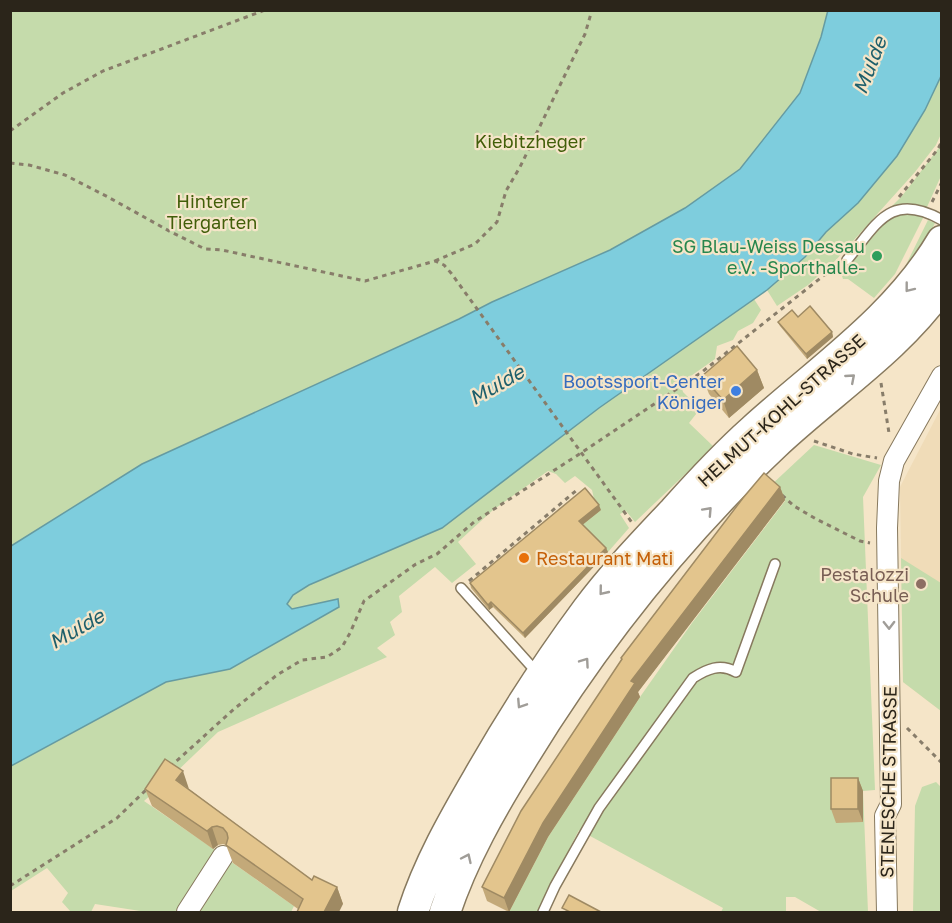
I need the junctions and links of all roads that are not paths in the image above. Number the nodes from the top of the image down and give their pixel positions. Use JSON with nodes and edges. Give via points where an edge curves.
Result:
{"nodes":[{"id":1,"x":942,"y":220,"type":"edge"},
{"id":2,"x":942,"y":241,"type":"edge"},
{"id":3,"x":847,"y":260,"type":"road end"},
{"id":4,"x":942,"y":286,"type":"edge"},
{"id":5,"x":942,"y":376,"type":"edge"},
{"id":6,"x":775,"y":564,"type":"dead end"},
{"id":7,"x":461,"y":588,"type":"road end"},
{"id":8,"x":509,"y":641,"type":"junction"},
{"id":9,"x":498,"y":644,"type":"dead end"},
{"id":10,"x":542,"y":674,"type":"junction"},
{"id":11,"x":223,"y":856,"type":"dead end"},
{"id":12,"x":187,"y":912,"type":"edge"},
{"id":13,"x":413,"y":912,"type":"edge"},
{"id":14,"x":445,"y":912,"type":"edge"},
{"id":15,"x":543,"y":912,"type":"edge"},
{"id":16,"x":887,"y":912,"type":"edge"}],
"edges":[{"from":1,"to":3,"type":"lane","via":[[916,209],[890,212]]},
{"from":2,"to":10,"type":"main road","name":"HELMUT-KOHL-STRASSE","one_way":true,"via":[[889,310],[716,465],[625,564]]},
{"from":14,"to":4,"type":"main road","name":"HELMUT-KOHL-STRASSE","one_way":true,"via":[[471,850],[546,719],[647,582],[732,485],[897,338]]},
{"from":5,"to":16,"type":"street","name":"STENESCHE STRASSE","one_way":true,"via":[[894,461],[889,481],[891,804],[885,816]]},
{"from":6,"to":15,"type":"lane","via":[[736,672],[728,667],[707,669],[693,678],[599,808]]},
{"from":7,"to":8,"type":"lane"},
{"from":8,"to":9,"type":"lane"},
{"from":8,"to":10,"type":"lane"},
{"from":10,"to":13,"type":"main road","name":"HELMUT-KOHL-STRASSE","one_way":true,"via":[[455,818]]},
{"from":11,"to":12,"type":"street"}]}
